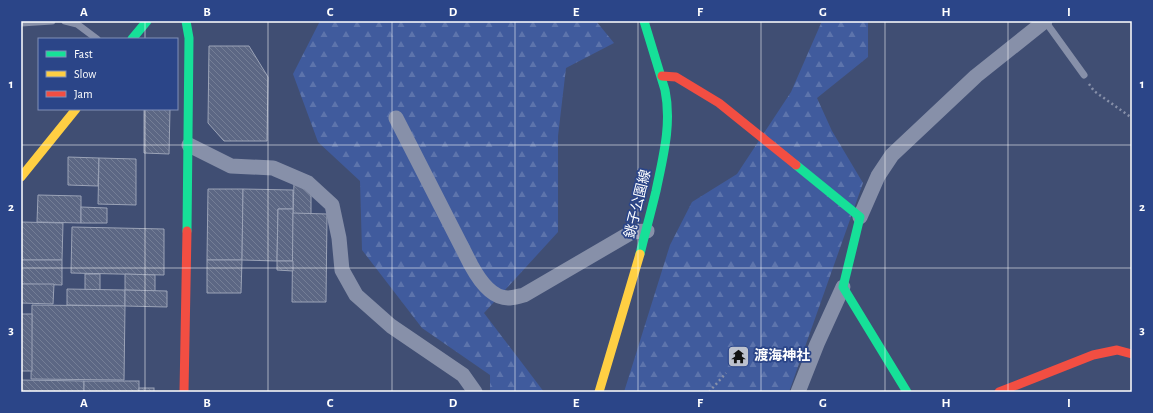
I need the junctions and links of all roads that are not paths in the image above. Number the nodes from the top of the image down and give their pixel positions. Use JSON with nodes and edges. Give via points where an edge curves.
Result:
{"nodes":[{"id":1,"x":52,"y":21,"type":"edge"},
{"id":2,"x":65,"y":21,"type":"edge"},
{"id":3,"x":147,"y":21,"type":"edge"},
{"id":4,"x":186,"y":21,"type":"edge"},
{"id":5,"x":644,"y":21,"type":"edge"},
{"id":6,"x":1045,"y":21,"type":"edge"},
{"id":7,"x":21,"y":23,"type":"edge"},
{"id":8,"x":96,"y":38,"type":"edge"},
{"id":9,"x":133,"y":38,"type":"edge"},
{"id":10,"x":1084,"y":75,"type":"road end"},
{"id":11,"x":662,"y":76,"type":"junction"},
{"id":12,"x":75,"y":110,"type":"edge"},
{"id":13,"x":396,"y":118,"type":"dead end"},
{"id":14,"x":189,"y":145,"type":"junction"},
{"id":15,"x":21,"y":178,"type":"edge"},
{"id":16,"x":860,"y":217,"type":"junction"},
{"id":17,"x":647,"y":231,"type":"junction"},
{"id":18,"x":844,"y":287,"type":"junction"},
{"id":19,"x":1132,"y":354,"type":"edge"},
{"id":20,"x":184,"y":392,"type":"edge"},
{"id":21,"x":475,"y":392,"type":"edge"},
{"id":22,"x":599,"y":392,"type":"edge"},
{"id":23,"x":798,"y":392,"type":"edge"},
{"id":24,"x":907,"y":392,"type":"edge"},
{"id":25,"x":999,"y":392,"type":"edge"}],
"edges":[{"from":1,"to":7,"type":"lane"},
{"from":2,"to":8,"type":"lane","via":[[77,24]]},
{"from":3,"to":9,"type":"street"},
{"from":4,"to":14,"type":"street","via":[[189,38]]},
{"from":5,"to":11,"type":"street","name":"銚子公園線"},
{"from":6,"to":10,"type":"lane"},
{"from":6,"to":16,"type":"street","via":[[976,76],[892,155],[878,176]]},
{"from":11,"to":16,"type":"street","via":[[676,77],[719,103]]},
{"from":11,"to":17,"type":"street","name":"銚子公園線","via":[[667,100],[668,126]]},
{"from":12,"to":15,"type":"street"},
{"from":13,"to":17,"type":"street","via":[[481,282],[506,298],[524,295],[632,232]]},
{"from":14,"to":20,"type":"street"},
{"from":14,"to":21,"type":"street","via":[[231,166],[273,168],[308,183],[332,206],[342,270],[356,295],[391,326],[463,375]]},
{"from":16,"to":18,"type":"street"},
{"from":17,"to":22,"type":"street","name":"銚子公園線"},
{"from":18,"to":23,"type":"street"},
{"from":18,"to":24,"type":"street"},
{"from":19,"to":25,"type":"street","via":[[1117,350],[1093,355]]}]}
